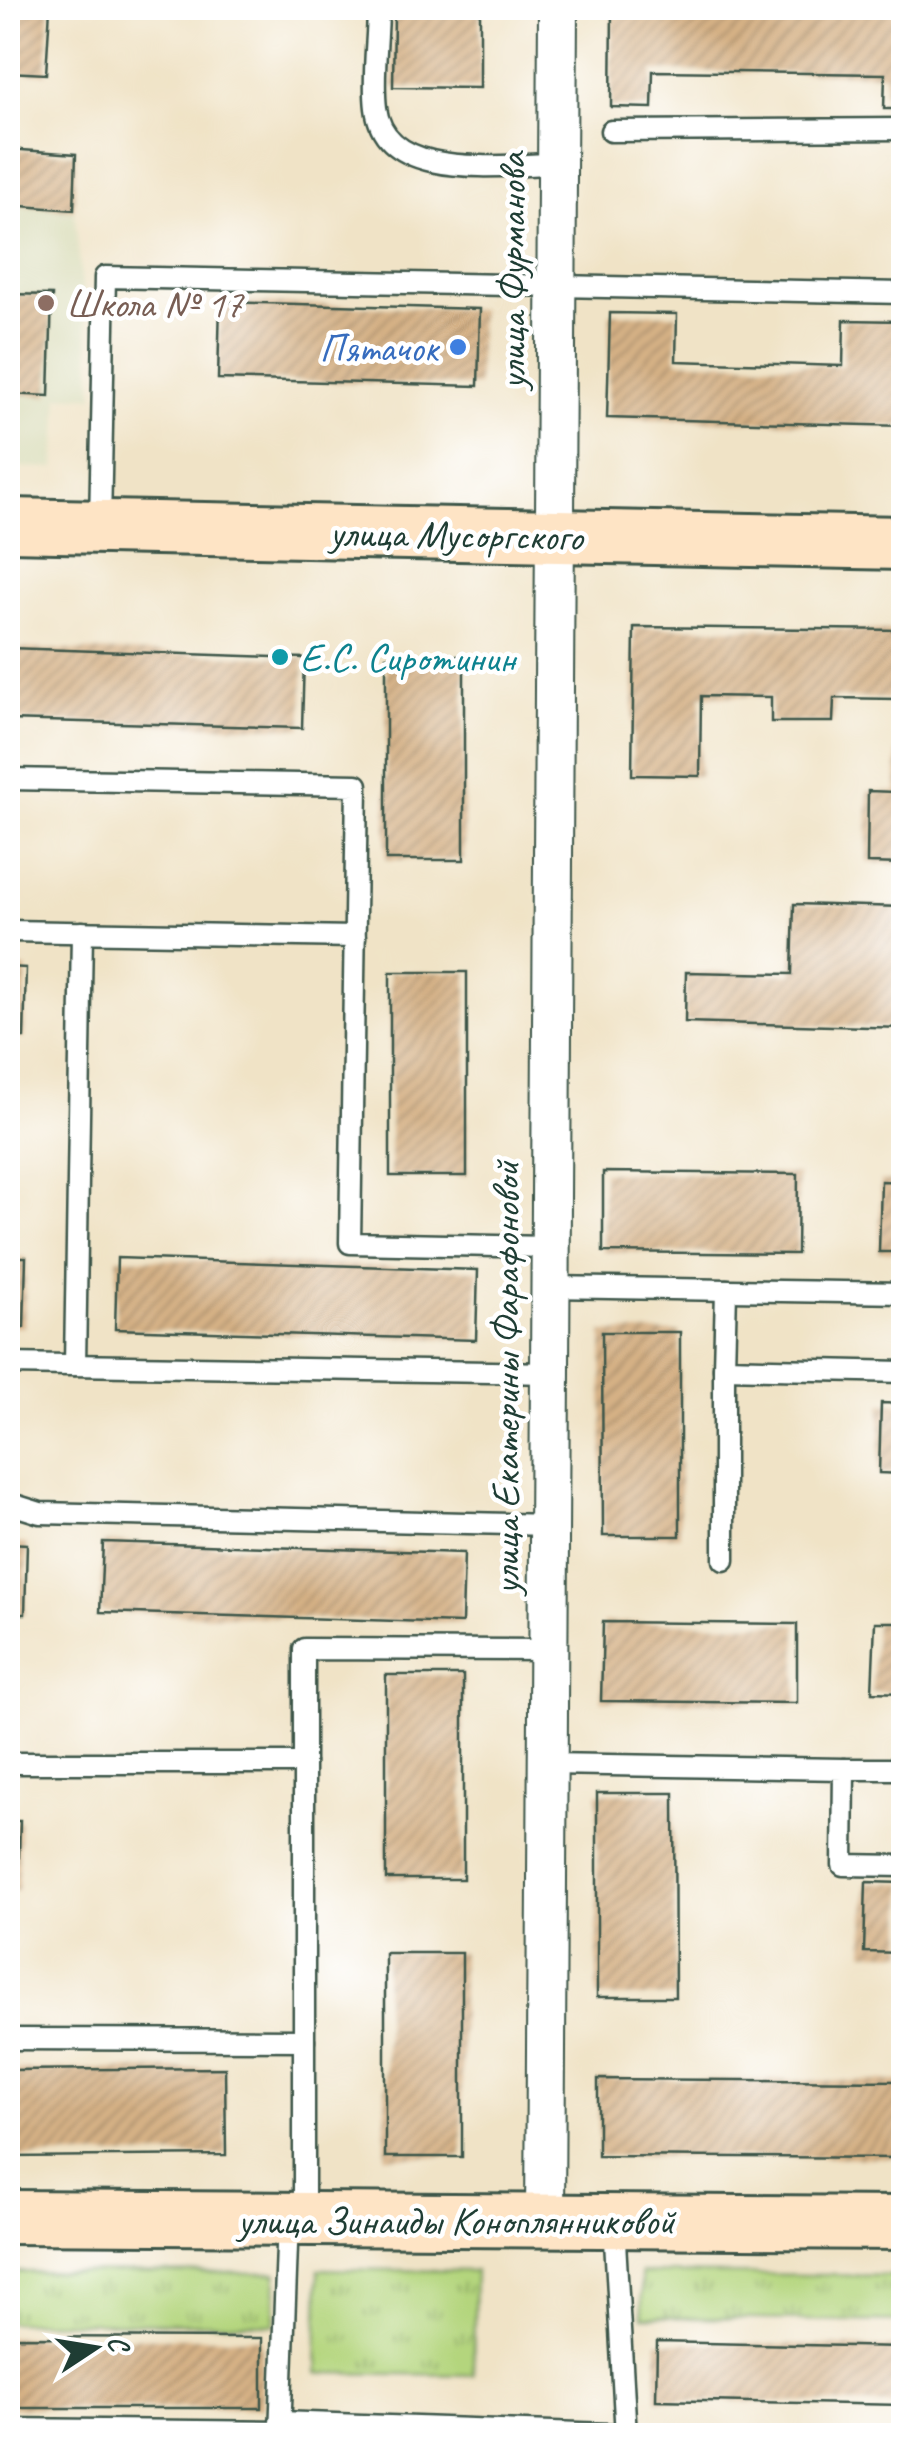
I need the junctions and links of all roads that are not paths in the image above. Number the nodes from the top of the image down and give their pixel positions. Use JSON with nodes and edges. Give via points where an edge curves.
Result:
{"nodes":[{"id":1,"x":378,"y":8,"type":"edge"},
{"id":2,"x":558,"y":8,"type":"edge"},
{"id":3,"x":904,"y":128,"type":"edge"},
{"id":4,"x":611,"y":131,"type":"dead end"},
{"id":5,"x":556,"y":164,"type":"junction"},
{"id":6,"x":556,"y":286,"type":"junction"},
{"id":7,"x":904,"y":293,"type":"edge"},
{"id":8,"x":8,"y":525,"type":"edge"},
{"id":9,"x":100,"y":527,"type":"junction"},
{"id":10,"x":554,"y":536,"type":"junction"},
{"id":11,"x":904,"y":543,"type":"edge"},
{"id":12,"x":8,"y":779,"type":"edge"},
{"id":13,"x":8,"y":931,"type":"edge"},
{"id":14,"x":82,"y":932,"type":"junction"},
{"id":15,"x":355,"y":937,"type":"junction"},
{"id":16,"x":550,"y":1247,"type":"junction"},
{"id":17,"x":550,"y":1286,"type":"junction"},
{"id":18,"x":726,"y":1290,"type":"junction"},
{"id":19,"x":904,"y":1293,"type":"edge"},
{"id":20,"x":8,"y":1364,"type":"edge"},
{"id":21,"x":76,"y":1366,"type":"junction"},
{"id":22,"x":724,"y":1368,"type":"junction"},
{"id":23,"x":904,"y":1372,"type":"edge"},
{"id":24,"x":550,"y":1374,"type":"junction"},
{"id":25,"x":8,"y":1503,"type":"edge"},
{"id":26,"x":549,"y":1525,"type":"junction"},
{"id":27,"x":724,"y":1560,"type":"dead end"},
{"id":28,"x":548,"y":1650,"type":"junction"},
{"id":29,"x":8,"y":1762,"type":"edge"},
{"id":30,"x":304,"y":1763,"type":"junction"},
{"id":31,"x":547,"y":1764,"type":"junction"},
{"id":32,"x":844,"y":1768,"type":"junction"},
{"id":33,"x":904,"y":1770,"type":"edge"},
{"id":34,"x":904,"y":1866,"type":"edge"},
{"id":35,"x":8,"y":2039,"type":"edge"},
{"id":36,"x":304,"y":2040,"type":"junction"},
{"id":37,"x":8,"y":2216,"type":"edge"},
{"id":38,"x":296,"y":2219,"type":"junction"},
{"id":39,"x":544,"y":2220,"type":"junction"},
{"id":40,"x":614,"y":2221,"type":"junction"},
{"id":41,"x":904,"y":2223,"type":"edge"},
{"id":42,"x":8,"y":2429,"type":"edge"},
{"id":43,"x":280,"y":2430,"type":"edge"},
{"id":44,"x":626,"y":2434,"type":"edge"},
{"id":45,"x":664,"y":2436,"type":"edge"}],
"edges":[{"from":1,"to":5,"type":"lane","via":[[376,110],[389,140],[407,157]]},
{"from":2,"to":5,"type":"street","name":"улица Фурманова"},
{"from":3,"to":4,"type":"lane"},
{"from":5,"to":6,"type":"street","name":"улица Фурманова"},
{"from":6,"to":7,"type":"lane"},
{"from":6,"to":9,"type":"lane","via":[[105,277]]},
{"from":6,"to":10,"type":"street","name":"улица Фурманова"},
{"from":8,"to":9,"type":"street","name":"улица Мусоргского"},
{"from":9,"to":10,"type":"street","name":"улица Мусоргского"},
{"from":10,"to":11,"type":"street","name":"улица Мусоргского"},
{"from":10,"to":16,"type":"street","name":"улица Екатерины Фарафоновой"},
{"from":12,"to":15,"type":"lane","via":[[357,785]]},
{"from":13,"to":14,"type":"lane"},
{"from":14,"to":15,"type":"lane"},
{"from":14,"to":21,"type":"lane"},
{"from":15,"to":16,"type":"lane","via":[[350,1244]]},
{"from":16,"to":17,"type":"street","name":"улица Екатерины Фарафоновой"},
{"from":17,"to":18,"type":"lane"},
{"from":17,"to":24,"type":"street","name":"улица Екатерины Фарафоновой"},
{"from":18,"to":19,"type":"lane"},
{"from":18,"to":22,"type":"lane"},
{"from":20,"to":21,"type":"lane"},
{"from":21,"to":24,"type":"lane"},
{"from":22,"to":23,"type":"lane"},
{"from":22,"to":27,"type":"lane"},
{"from":24,"to":26,"type":"street","name":"улица Екатерины Фарафоновой"},
{"from":25,"to":26,"type":"lane","via":[[40,1513]]},
{"from":26,"to":28,"type":"street","name":"улица Екатерины Фарафоновой"},
{"from":28,"to":30,"type":"lane","via":[[304,1649]]},
{"from":28,"to":31,"type":"street","name":"улица Екатерины Фарафоновой"},
{"from":29,"to":30,"type":"lane"},
{"from":30,"to":36,"type":"lane"},
{"from":31,"to":32,"type":"lane"},
{"from":31,"to":39,"type":"street","name":"улица Екатерины Фарафоновой"},
{"from":32,"to":33,"type":"lane"},
{"from":32,"to":34,"type":"lane","via":[[843,1865]]},
{"from":35,"to":36,"type":"lane"},
{"from":36,"to":38,"type":"lane"},
{"from":37,"to":38,"type":"street","name":"улица Зинаиды Коноплянниковой"},
{"from":38,"to":39,"type":"street","name":"улица Зинаиды Коноплянниковой"},
{"from":38,"to":43,"type":"lane"},
{"from":39,"to":40,"type":"street","name":"улица Зинаиды Коноплянниковой"},
{"from":40,"to":41,"type":"street","name":"улица Зинаиды Коноплянниковой"},
{"from":40,"to":44,"type":"lane"},
{"from":42,"to":43,"type":"lane"},
{"from":43,"to":44,"type":"lane"},
{"from":44,"to":45,"type":"lane"}]}
